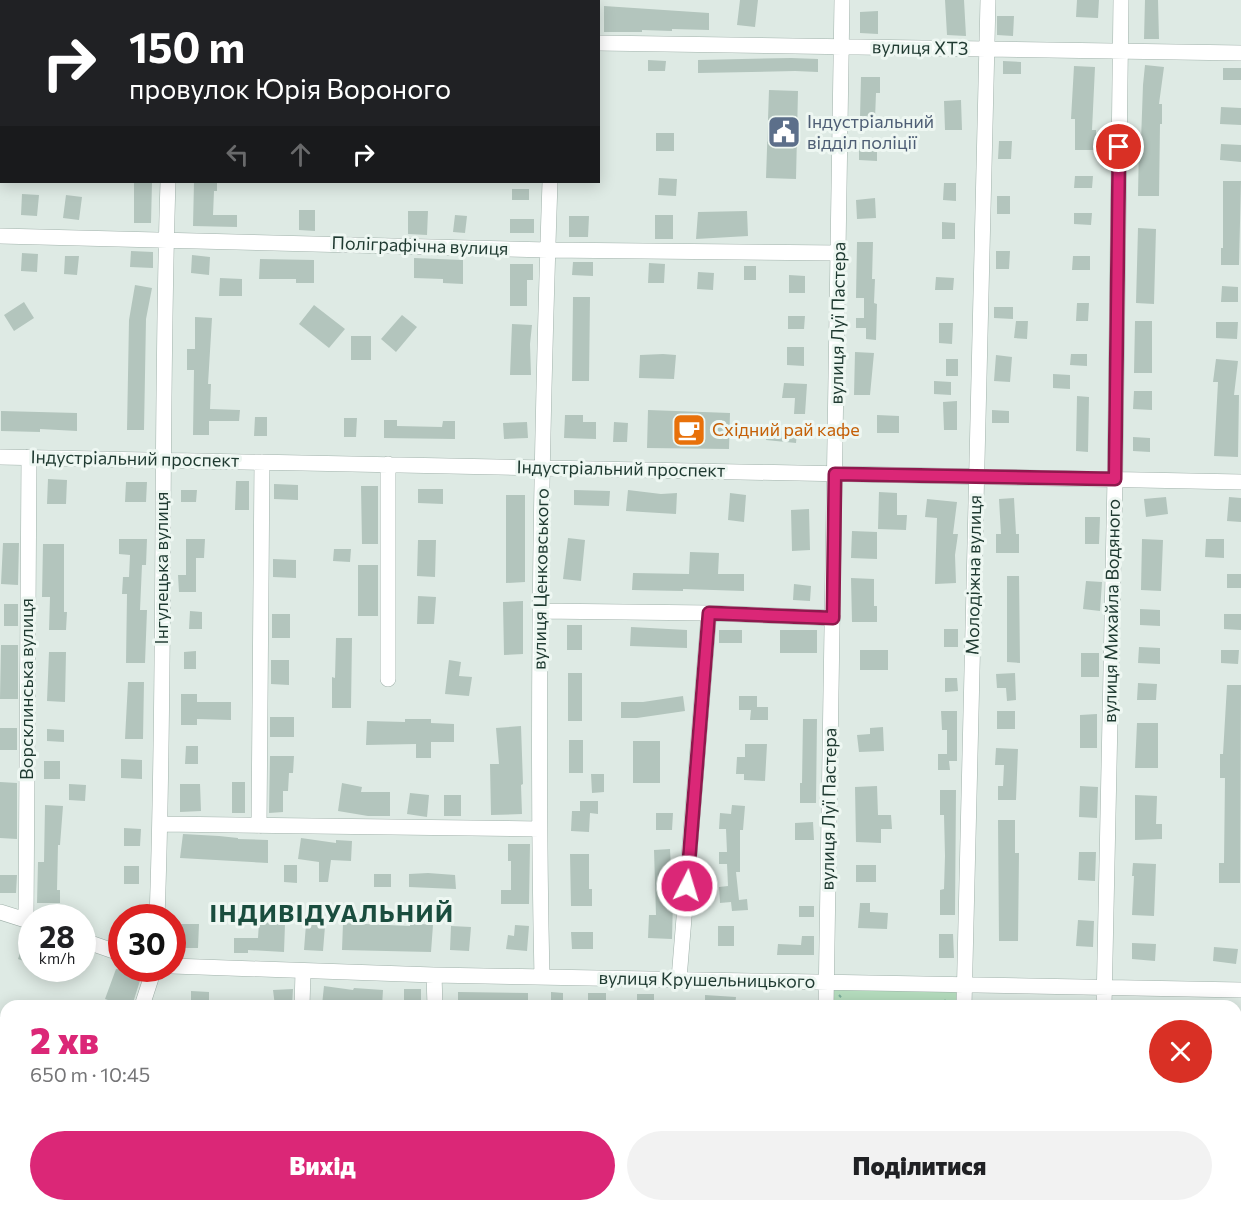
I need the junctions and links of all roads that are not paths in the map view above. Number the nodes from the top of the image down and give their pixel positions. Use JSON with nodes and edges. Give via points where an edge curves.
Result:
{"nodes":[{"id":1,"x":842,"y":0,"type":"edge"},
{"id":2,"x":988,"y":0,"type":"edge"},
{"id":3,"x":1121,"y":0,"type":"edge"},
{"id":4,"x":600,"y":43,"type":"edge"},
{"id":5,"x":842,"y":46,"type":"junction"},
{"id":6,"x":987,"y":49,"type":"junction"},
{"id":7,"x":1120,"y":52,"type":"junction"},
{"id":8,"x":1241,"y":54,"type":"edge"},
{"id":9,"x":168,"y":183,"type":"edge"},
{"id":10,"x":550,"y":183,"type":"edge"},
{"id":11,"x":0,"y":236,"type":"edge"},
{"id":12,"x":166,"y":241,"type":"junction"},
{"id":13,"x":548,"y":250,"type":"junction"},
{"id":14,"x":839,"y":253,"type":"junction"},
{"id":15,"x":0,"y":457,"type":"edge"},
{"id":16,"x":29,"y":458,"type":"junction"},
{"id":17,"x":163,"y":460,"type":"junction"},
{"id":18,"x":262,"y":462,"type":"junction"},
{"id":19,"x":388,"y":464,"type":"junction"},
{"id":20,"x":542,"y":468,"type":"junction"},
{"id":21,"x":835,"y":474,"type":"junction"},
{"id":22,"x":976,"y":476,"type":"junction"},
{"id":23,"x":1115,"y":479,"type":"junction"},
{"id":24,"x":1241,"y":482,"type":"edge"},
{"id":25,"x":540,"y":611,"type":"junction"},
{"id":26,"x":709,"y":613,"type":"junction"},
{"id":27,"x":833,"y":618,"type":"junction"},
{"id":28,"x":388,"y":679,"type":"dead end"},
{"id":29,"x":160,"y":824,"type":"junction"},
{"id":30,"x":259,"y":826,"type":"junction"},
{"id":31,"x":539,"y":829,"type":"junction"},
{"id":32,"x":28,"y":904,"type":"edge"},
{"id":33,"x":157,"y":904,"type":"edge"},
{"id":34,"x":0,"y":912,"type":"edge"},
{"id":35,"x":18,"y":918,"type":"edge"},
{"id":36,"x":186,"y":967,"type":"edge"},
{"id":37,"x":303,"y":972,"type":"junction"},
{"id":38,"x":435,"y":975,"type":"junction"},
{"id":39,"x":542,"y":977,"type":"junction"},
{"id":40,"x":679,"y":980,"type":"junction"},
{"id":41,"x":150,"y":982,"type":"edge"},
{"id":42,"x":826,"y":982,"type":"junction"},
{"id":43,"x":964,"y":985,"type":"junction"},
{"id":44,"x":1104,"y":987,"type":"junction"},
{"id":45,"x":1241,"y":990,"type":"edge"},
{"id":46,"x":144,"y":1000,"type":"edge"},
{"id":47,"x":302,"y":1000,"type":"edge"},
{"id":48,"x":435,"y":1000,"type":"edge"},
{"id":49,"x":826,"y":1000,"type":"edge"},
{"id":50,"x":964,"y":1000,"type":"edge"},
{"id":51,"x":1104,"y":1000,"type":"edge"}],
"edges":[{"from":1,"to":5,"type":"street","name":"вулиця Луї Пастера"},
{"from":2,"to":6,"type":"street","name":"Молодіжна вулиця"},
{"from":3,"to":7,"type":"street","name":"вулиця Михайла Водяного"},
{"from":4,"to":5,"type":"street","name":"вулиця ХТЗ"},
{"from":5,"to":6,"type":"street","name":"вулиця ХТЗ"},
{"from":5,"to":14,"type":"street","name":"вулиця Луї Пастера"},
{"from":6,"to":7,"type":"street","name":"вулиця ХТЗ"},
{"from":6,"to":22,"type":"street","name":"Молодіжна вулиця"},
{"from":7,"to":8,"type":"street","name":"вулиця ХТЗ"},
{"from":7,"to":23,"type":"street","name":"вулиця Михайла Водяного"},
{"from":9,"to":12,"type":"street","name":"Інгулецька вулиця"},
{"from":10,"to":13,"type":"street","name":"вулиця Ценковського"},
{"from":11,"to":12,"type":"street","name":"Поліграфічна вулиця"},
{"from":12,"to":13,"type":"street","name":"Поліграфічна вулиця"},
{"from":12,"to":17,"type":"street","name":"Інгулецька вулиця"},
{"from":13,"to":14,"type":"street","name":"Поліграфічна вулиця"},
{"from":13,"to":20,"type":"street","name":"вулиця Ценковського"},
{"from":14,"to":21,"type":"street","name":"вулиця Луї Пастера"},
{"from":15,"to":16,"type":"street","name":"Індустріальний проспект"},
{"from":16,"to":17,"type":"street","name":"Індустріальний проспект"},
{"from":16,"to":32,"type":"street","name":"Ворсклинська вулиця"},
{"from":17,"to":18,"type":"street","name":"Індустріальний проспект"},
{"from":17,"to":29,"type":"street","name":"Інгулецька вулиця"},
{"from":18,"to":19,"type":"street","name":"Індустріальний проспект"},
{"from":18,"to":30,"type":"street"},
{"from":19,"to":20,"type":"street","name":"Індустріальний проспект"},
{"from":19,"to":28,"type":"street"},
{"from":20,"to":21,"type":"street","name":"Індустріальний проспект"},
{"from":20,"to":25,"type":"street","name":"вулиця Ценковського"},
{"from":21,"to":22,"type":"street","name":"Індустріальний проспект"},
{"from":21,"to":27,"type":"street","name":"вулиця Луї Пастера"},
{"from":22,"to":23,"type":"street","name":"Індустріальний проспект"},
{"from":22,"to":43,"type":"street","name":"Молодіжна вулиця"},
{"from":23,"to":24,"type":"street","name":"Індустріальний проспект"},
{"from":23,"to":44,"type":"street","name":"вулиця Михайла Водяного"},
{"from":25,"to":26,"type":"street"},
{"from":25,"to":31,"type":"street","name":"вулиця Ценковського"},
{"from":26,"to":27,"type":"street"},
{"from":26,"to":40,"type":"street"},
{"from":27,"to":42,"type":"street","name":"вулиця Луї Пастера"},
{"from":29,"to":30,"type":"street"},
{"from":29,"to":33,"type":"street","name":"Інгулецька вулиця"},
{"from":30,"to":31,"type":"street"},
{"from":31,"to":39,"type":"street","name":"вулиця Ценковського"},
{"from":34,"to":35,"type":"street"},
{"from":36,"to":37,"type":"street","name":"вулиця Крушельницького"},
{"from":37,"to":38,"type":"street","name":"вулиця Крушельницького"},
{"from":37,"to":47,"type":"street"},
{"from":38,"to":39,"type":"street","name":"вулиця Крушельницького"},
{"from":38,"to":48,"type":"street"},
{"from":39,"to":40,"type":"street","name":"вулиця Крушельницького"},
{"from":40,"to":42,"type":"street","name":"вулиця Крушельницького"},
{"from":41,"to":46,"type":"street"},
{"from":42,"to":43,"type":"street","name":"вулиця Крушельницького"},
{"from":42,"to":49,"type":"street","name":"вулиця Луї Пастера"},
{"from":43,"to":44,"type":"street","name":"вулиця Крушельницького"},
{"from":43,"to":50,"type":"street","name":"Молодіжна вулиця"},
{"from":44,"to":45,"type":"street","name":"вулиця Крушельницького"},
{"from":44,"to":51,"type":"street","name":"вулиця Михайла Водяного"}]}
